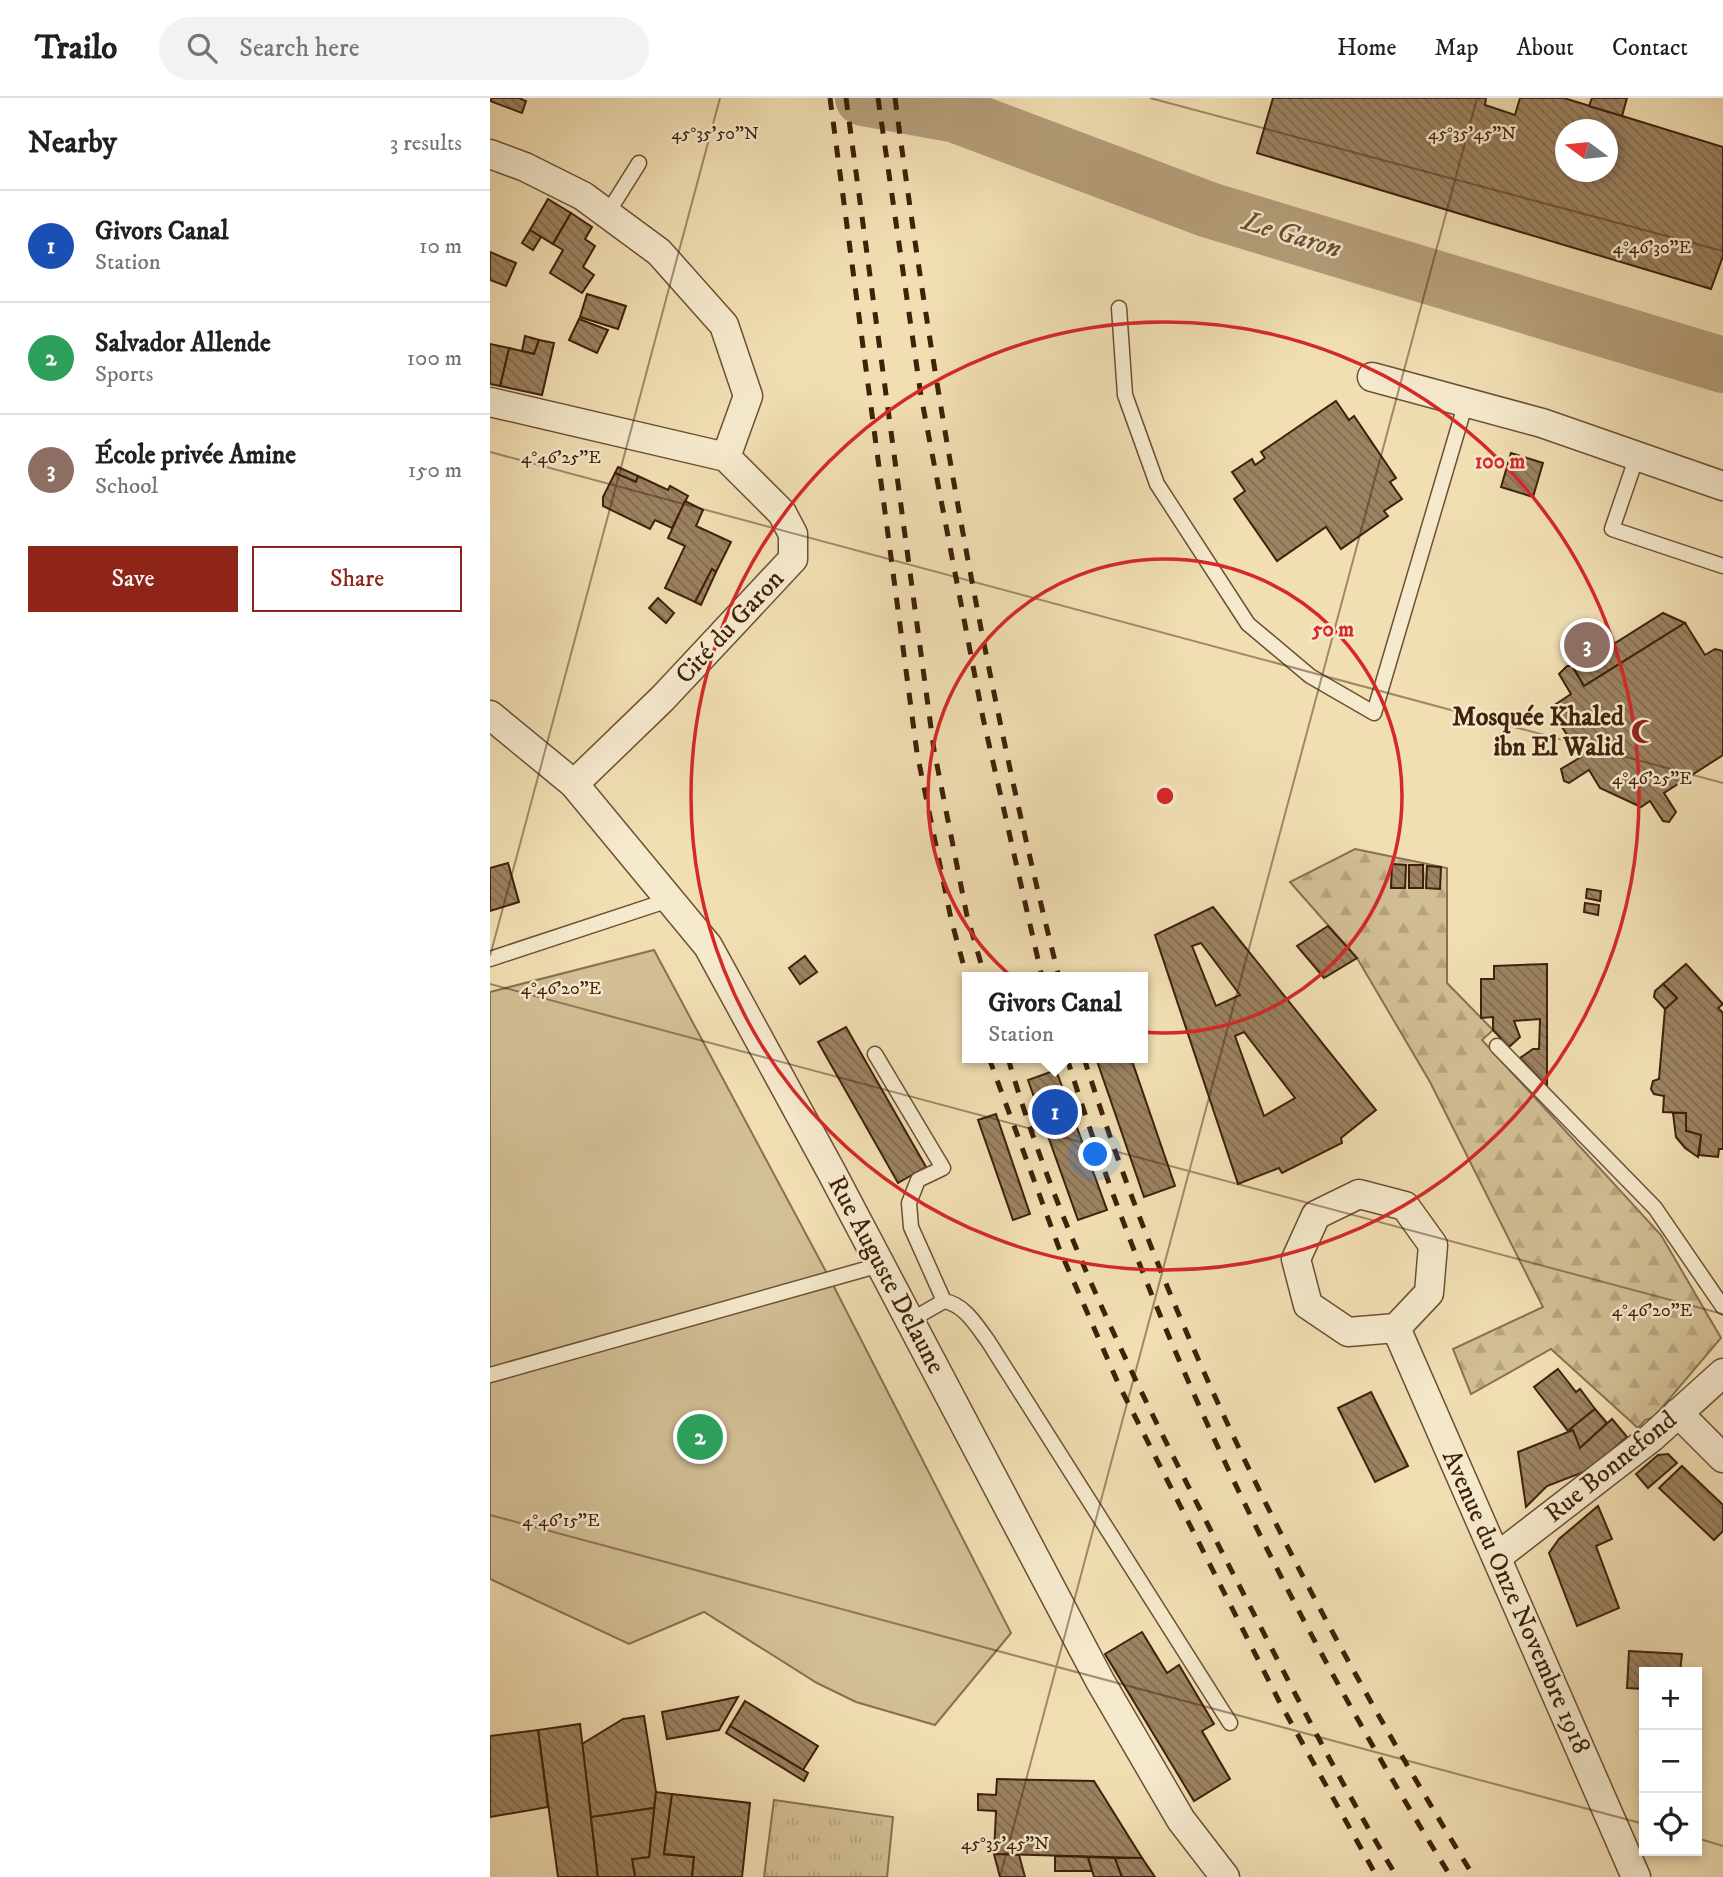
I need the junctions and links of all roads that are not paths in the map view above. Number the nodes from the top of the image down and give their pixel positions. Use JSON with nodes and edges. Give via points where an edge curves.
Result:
{"nodes":[{"id":1,"x":490,"y":154,"type":"edge"},
{"id":2,"x":639,"y":163,"type":"dead end"},
{"id":3,"x":607,"y":214,"type":"junction"},
{"id":4,"x":1119,"y":308,"type":"dead end"},
{"id":5,"x":1372,"y":377,"type":"dead end"},
{"id":6,"x":490,"y":402,"type":"edge"},
{"id":7,"x":1466,"y":402,"type":"junction"},
{"id":8,"x":1637,"y":456,"type":"junction"},
{"id":9,"x":726,"y":457,"type":"junction"},
{"id":10,"x":1723,"y":486,"type":"edge"},
{"id":11,"x":1723,"y":566,"type":"edge"},
{"id":12,"x":490,"y":715,"type":"edge"},
{"id":13,"x":574,"y":784,"type":"junction"},
{"id":14,"x":669,"y":900,"type":"junction"},
{"id":15,"x":490,"y":959,"type":"edge"},
{"id":16,"x":1497,"y":1046,"type":"dead end"},
{"id":17,"x":875,"y":1054,"type":"dead end"},
{"id":18,"x":880,"y":1265,"type":"junction"},
{"id":19,"x":944,"y":1301,"type":"junction"},
{"id":20,"x":1723,"y":1307,"type":"edge"},
{"id":21,"x":911,"y":1320,"type":"junction"},
{"id":22,"x":1396,"y":1328,"type":"junction"},
{"id":23,"x":1723,"y":1373,"type":"edge"},
{"id":24,"x":490,"y":1375,"type":"edge"},
{"id":25,"x":1678,"y":1413,"type":"junction"},
{"id":26,"x":1723,"y":1458,"type":"edge"},
{"id":27,"x":1497,"y":1558,"type":"junction"},
{"id":28,"x":1230,"y":1723,"type":"dead end"},
{"id":29,"x":1225,"y":1877,"type":"edge"},
{"id":30,"x":1636,"y":1877,"type":"edge"}],
"edges":[{"from":1,"to":3,"type":"street","via":[[583,196]]},
{"from":2,"to":3,"type":"lane"},
{"from":3,"to":9,"type":"street","via":[[659,252],[724,325],[748,396]]},
{"from":4,"to":7,"type":"lane","via":[[1125,395],[1157,484],[1248,624],[1310,676],[1374,713]]},
{"from":5,"to":7,"type":"street"},
{"from":6,"to":9,"type":"street"},
{"from":7,"to":8,"type":"street"},
{"from":8,"to":10,"type":"street"},
{"from":8,"to":11,"type":"lane","via":[[1612,529]]},
{"from":9,"to":13,"type":"street","name":"Cité du Garon","via":[[782,513],[793,534],[793,559],[663,698]]},
{"from":12,"to":13,"type":"street","name":"Rue Auguste Delaune"},
{"from":13,"to":14,"type":"street","name":"Rue Auguste Delaune"},
{"from":14,"to":15,"type":"lane"},
{"from":14,"to":18,"type":"street","name":"Rue Auguste Delaune","via":[[708,946]]},
{"from":16,"to":20,"type":"lane","via":[[1655,1208]]},
{"from":17,"to":19,"type":"lane","via":[[943,1168],[918,1180],[909,1203],[911,1227]]},
{"from":18,"to":21,"type":"street","name":"Rue Auguste Delaune"},
{"from":18,"to":24,"type":"lane"},
{"from":19,"to":21,"type":"lane"},
{"from":19,"to":28,"type":"lane","via":[[965,1311],[988,1342]]},
{"from":21,"to":29,"type":"street","name":"Rue Auguste Delaune","via":[[1100,1681],[1181,1820]]},
{"from":22,"to":22,"type":"street","via":[[1429,1293],[1433,1245],[1405,1206],[1359,1194],[1316,1215],[1310,1226],[1296,1259],[1308,1305],[1348,1332]]},
{"from":22,"to":27,"type":"street","name":"Avenue du Onze Novembre 1918"},
{"from":23,"to":25,"type":"street","name":"Rue Bonnefond"},
{"from":25,"to":26,"type":"street"},
{"from":25,"to":27,"type":"street","name":"Rue Bonnefond"},
{"from":27,"to":30,"type":"street","name":"Avenue du Onze Novembre 1918"}]}
